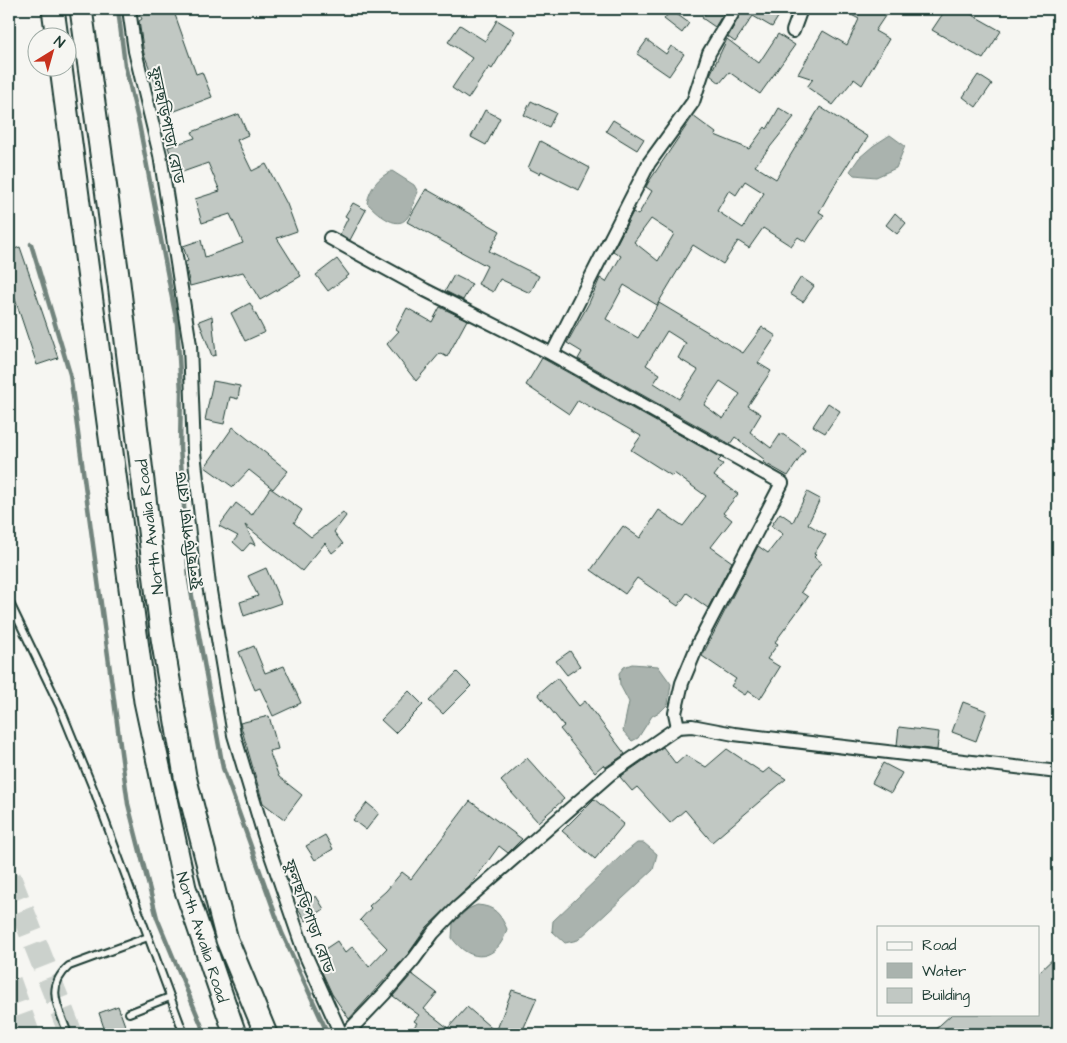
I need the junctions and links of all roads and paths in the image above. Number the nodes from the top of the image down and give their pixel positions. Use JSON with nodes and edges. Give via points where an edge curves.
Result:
{"nodes":[{"id":1,"x":53,"y":9,"type":"edge"},
{"id":2,"x":81,"y":9,"type":"edge"},
{"id":3,"x":129,"y":9,"type":"edge"},
{"id":4,"x":735,"y":9,"type":"edge"},
{"id":5,"x":801,"y":9,"type":"edge"},
{"id":6,"x":56,"y":28,"type":"edge"},
{"id":7,"x":793,"y":31,"type":"dead end"},
{"id":8,"x":62,"y":78,"type":"edge"},
{"id":9,"x":108,"y":206,"type":"junction"},
{"id":10,"x":79,"y":210,"type":"junction"},
{"id":11,"x":330,"y":238,"type":"dead end"},
{"id":12,"x":118,"y":277,"type":"junction"},
{"id":13,"x":88,"y":281,"type":"junction"},
{"id":14,"x":552,"y":354,"type":"junction"},
{"id":15,"x":9,"y":601,"type":"edge"},
{"id":16,"x":678,"y":727,"type":"junction"},
{"id":17,"x":1058,"y":772,"type":"edge"},
{"id":18,"x":148,"y":937,"type":"junction"},
{"id":19,"x":170,"y":997,"type":"junction"},
{"id":20,"x":129,"y":1013,"type":"dead end"},
{"id":21,"x":68,"y":1034,"type":"edge"},
{"id":22,"x":184,"y":1034,"type":"edge"},
{"id":23,"x":235,"y":1034,"type":"edge"},
{"id":24,"x":266,"y":1034,"type":"edge"},
{"id":25,"x":341,"y":1034,"type":"edge"},
{"id":26,"x":346,"y":1034,"type":"edge"}],
"edges":[{"from":1,"to":6,"type":"main road"},
{"from":2,"to":9,"type":"main road","name":"North Awalia Road"},
{"from":3,"to":25,"type":"street","name":"ফুলছড়িপাড়া রোড","via":[[135,51],[160,155],[190,345],[199,499],[209,585],[234,734],[305,954]]},
{"from":4,"to":14,"type":"street","via":[[709,53],[693,102],[649,163]]},
{"from":5,"to":7,"type":"street"},
{"from":8,"to":10,"type":"main road","name":"North Awalia Road"},
{"from":9,"to":10,"type":"main road"},
{"from":9,"to":12,"type":"main road","name":"North Awalia Road"},
{"from":10,"to":13,"type":"main road","name":"North Awalia Road"},
{"from":11,"to":14,"type":"street"},
{"from":12,"to":13,"type":"main road"},
{"from":12,"to":24,"type":"main road","name":"North Awalia Road","via":[[162,638],[185,776],[228,940]]},
{"from":13,"to":23,"type":"main road","name":"North Awalia Road","via":[[146,701],[185,888]]},
{"from":14,"to":16,"type":"street","via":[[782,483],[689,667],[677,699]]},
{"from":15,"to":18,"type":"lane","via":[[60,707]]},
{"from":16,"to":17,"type":"street","via":[[692,726],[734,734]]},
{"from":16,"to":26,"type":"street","via":[[610,774],[457,908]]},
{"from":18,"to":19,"type":"lane"},
{"from":18,"to":21,"type":"lane","via":[[69,966],[56,980],[55,998]]},
{"from":19,"to":20,"type":"lane"},
{"from":19,"to":22,"type":"lane"}]}
